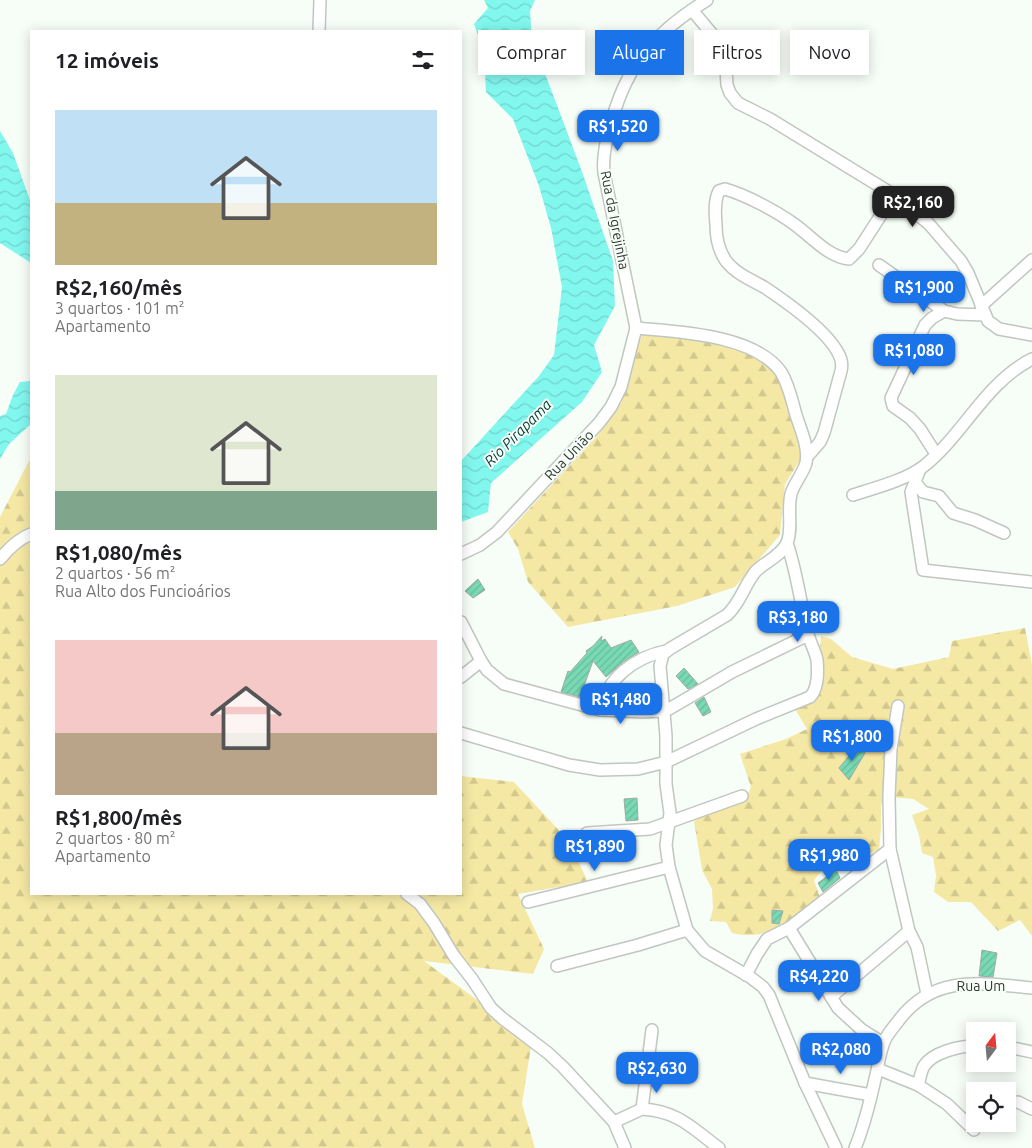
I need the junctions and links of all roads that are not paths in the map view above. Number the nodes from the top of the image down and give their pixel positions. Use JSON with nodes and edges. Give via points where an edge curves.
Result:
{"nodes":[{"id":1,"x":320,"y":0,"type":"edge"},
{"id":2,"x":707,"y":0,"type":"edge"},
{"id":3,"x":692,"y":10,"type":"junction"},
{"id":4,"x":319,"y":30,"type":"edge"},
{"id":5,"x":894,"y":195,"type":"junction"},
{"id":6,"x":1032,"y":260,"type":"edge"},
{"id":7,"x":879,"y":265,"type":"dead end"},
{"id":8,"x":944,"y":310,"type":"junction"},
{"id":9,"x":983,"y":311,"type":"junction"},
{"id":10,"x":636,"y":328,"type":"junction"},
{"id":11,"x":1032,"y":335,"type":"edge"},
{"id":12,"x":1032,"y":359,"type":"edge"},
{"id":13,"x":936,"y":454,"type":"junction"},
{"id":14,"x":807,"y":457,"type":"junction"},
{"id":15,"x":920,"y":469,"type":"junction"},
{"id":16,"x":915,"y":482,"type":"junction"},
{"id":17,"x":853,"y":495,"type":"dead end"},
{"id":18,"x":1004,"y":534,"type":"dead end"},
{"id":19,"x":30,"y":535,"type":"edge"},
{"id":20,"x":787,"y":543,"type":"junction"},
{"id":21,"x":462,"y":554,"type":"edge"},
{"id":22,"x":0,"y":559,"type":"edge"},
{"id":23,"x":1032,"y":582,"type":"edge"},
{"id":24,"x":462,"y":624,"type":"edge"},
{"id":25,"x":808,"y":635,"type":"junction"},
{"id":26,"x":666,"y":651,"type":"junction"},
{"id":27,"x":481,"y":661,"type":"junction"},
{"id":28,"x":462,"y":676,"type":"edge"},
{"id":29,"x":898,"y":706,"type":"dead end"},
{"id":30,"x":600,"y":710,"type":"junction"},
{"id":31,"x":663,"y":711,"type":"junction"},
{"id":32,"x":462,"y":733,"type":"edge"},
{"id":33,"x":666,"y":762,"type":"junction"},
{"id":34,"x":742,"y":796,"type":"dead end"},
{"id":35,"x":670,"y":822,"type":"junction"},
{"id":36,"x":587,"y":833,"type":"dead end"},
{"id":37,"x":890,"y":849,"type":"junction"},
{"id":38,"x":669,"y":867,"type":"junction"},
{"id":39,"x":408,"y":895,"type":"edge"},
{"id":40,"x":528,"y":902,"type":"dead end"},
{"id":41,"x":789,"y":928,"type":"junction"},
{"id":42,"x":687,"y":930,"type":"junction"},
{"id":43,"x":909,"y":931,"type":"junction"},
{"id":44,"x":557,"y":966,"type":"dead end"},
{"id":45,"x":746,"y":975,"type":"junction"},
{"id":46,"x":1032,"y":988,"type":"edge"},
{"id":47,"x":927,"y":994,"type":"junction"},
{"id":48,"x":831,"y":998,"type":"junction"},
{"id":49,"x":652,"y":1030,"type":"dead end"},
{"id":50,"x":883,"y":1043,"type":"junction"},
{"id":51,"x":966,"y":1047,"type":"edge"},
{"id":52,"x":1016,"y":1049,"type":"edge"},
{"id":53,"x":1032,"y":1052,"type":"edge"},
{"id":54,"x":878,"y":1069,"type":"junction"},
{"id":55,"x":805,"y":1083,"type":"junction"},
{"id":56,"x":918,"y":1085,"type":"junction"},
{"id":57,"x":871,"y":1095,"type":"junction"},
{"id":58,"x":1018,"y":1102,"type":"dead end"},
{"id":59,"x":642,"y":1109,"type":"junction"},
{"id":60,"x":1032,"y":1109,"type":"edge"},
{"id":61,"x":614,"y":1122,"type":"junction"},
{"id":62,"x":966,"y":1122,"type":"edge"},
{"id":63,"x":709,"y":1144,"type":"edge"},
{"id":64,"x":626,"y":1148,"type":"edge"},
{"id":65,"x":719,"y":1148,"type":"edge"},
{"id":66,"x":836,"y":1148,"type":"edge"},
{"id":67,"x":855,"y":1148,"type":"edge"}],
"edges":[{"from":1,"to":4,"type":"street"},
{"from":2,"to":3,"type":"street","name":"Rua da Igrejinha"},
{"from":3,"to":5,"type":"street","via":[[723,47],[727,85],[738,103]]},
{"from":3,"to":10,"type":"street","name":"Rua da Igrejinha","via":[[656,39],[630,73],[616,105],[604,152],[604,173]]},
{"from":5,"to":9,"type":"street","via":[[953,250],[968,273]]},
{"from":5,"to":14,"type":"street","via":[[859,250],[849,259],[836,255],[784,217],[730,190],[721,189],[717,196],[716,234],[725,260],[803,316],[827,339],[842,361],[824,433]]},
{"from":6,"to":9,"type":"street"},
{"from":7,"to":8,"type":"street"},
{"from":8,"to":9,"type":"street","via":[[957,314]]},
{"from":8,"to":13,"type":"street","via":[[925,325],[891,398],[892,404],[920,429]]},
{"from":9,"to":11,"type":"street","via":[[988,321],[999,330]]},
{"from":10,"to":14,"type":"street","via":[[730,340],[768,360],[785,379]]},
{"from":10,"to":21,"type":"street","name":"Rua União","via":[[621,387],[600,423],[497,532]]},
{"from":12,"to":13,"type":"street","via":[[1004,379]]},
{"from":13,"to":15,"type":"street"},
{"from":14,"to":20,"type":"street","via":[[792,492]]},
{"from":15,"to":16,"type":"street"},
{"from":15,"to":17,"type":"street"},
{"from":16,"to":18,"type":"street","via":[[923,492],[938,496],[953,514]]},
{"from":16,"to":23,"type":"street","via":[[911,492],[923,570]]},
{"from":19,"to":22,"type":"street","via":[[15,543]]},
{"from":20,"to":25,"type":"street"},
{"from":20,"to":26,"type":"street","via":[[749,580],[734,609]]},
{"from":24,"to":27,"type":"street"},
{"from":25,"to":31,"type":"street","via":[[732,672]]},
{"from":25,"to":33,"type":"street","via":[[817,671],[815,690],[810,698],[756,719]]},
{"from":26,"to":30,"type":"street","via":[[645,656],[620,676],[608,688]]},
{"from":26,"to":31,"type":"street","via":[[660,666]]},
{"from":27,"to":28,"type":"street"},
{"from":27,"to":30,"type":"street","via":[[504,684]]},
{"from":29,"to":37,"type":"street","via":[[891,749]]},
{"from":30,"to":31,"type":"street"},
{"from":31,"to":33,"type":"street"},
{"from":32,"to":33,"type":"street","via":[[587,768],[632,769]]},
{"from":33,"to":35,"type":"street"},
{"from":34,"to":35,"type":"street"},
{"from":35,"to":36,"type":"street","via":[[650,829]]},
{"from":35,"to":38,"type":"street","via":[[666,845]]},
{"from":37,"to":41,"type":"street"},
{"from":37,"to":43,"type":"street"},
{"from":38,"to":40,"type":"street"},
{"from":38,"to":42,"type":"street"},
{"from":39,"to":61,"type":"street","via":[[420,904],[434,923],[491,1008],[548,1053]]},
{"from":41,"to":45,"type":"street","via":[[763,943]]},
{"from":41,"to":48,"type":"street"},
{"from":42,"to":44,"type":"street"},
{"from":42,"to":45,"type":"street","via":[[705,951]]},
{"from":43,"to":47,"type":"street","via":[[918,947]]},
{"from":43,"to":48,"type":"street"},
{"from":45,"to":55,"type":"street","via":[[769,995]]},
{"from":46,"to":47,"type":"street","name":"Rua Um","via":[[964,984],[945,986]]},
{"from":47,"to":50,"type":"street","name":"Rua Um","via":[[902,1016]]},
{"from":48,"to":50,"type":"street","via":[[862,1030]]},
{"from":49,"to":59,"type":"street"},
{"from":50,"to":54,"type":"street","name":"Rua Um"},
{"from":51,"to":56,"type":"street","via":[[930,1060],[924,1066]]},
{"from":52,"to":53,"type":"street"},
{"from":54,"to":56,"type":"street"},
{"from":54,"to":57,"type":"street","name":"Rua Um"},
{"from":55,"to":57,"type":"street"},
{"from":55,"to":66,"type":"street"},
{"from":56,"to":62,"type":"street","via":[[947,1104]]},
{"from":57,"to":67,"type":"street","name":"Rua Um"},
{"from":58,"to":60,"type":"street"},
{"from":59,"to":61,"type":"street"},
{"from":59,"to":63,"type":"street","via":[[673,1115],[695,1128]]},
{"from":61,"to":64,"type":"street"},
{"from":63,"to":65,"type":"street"}]}
